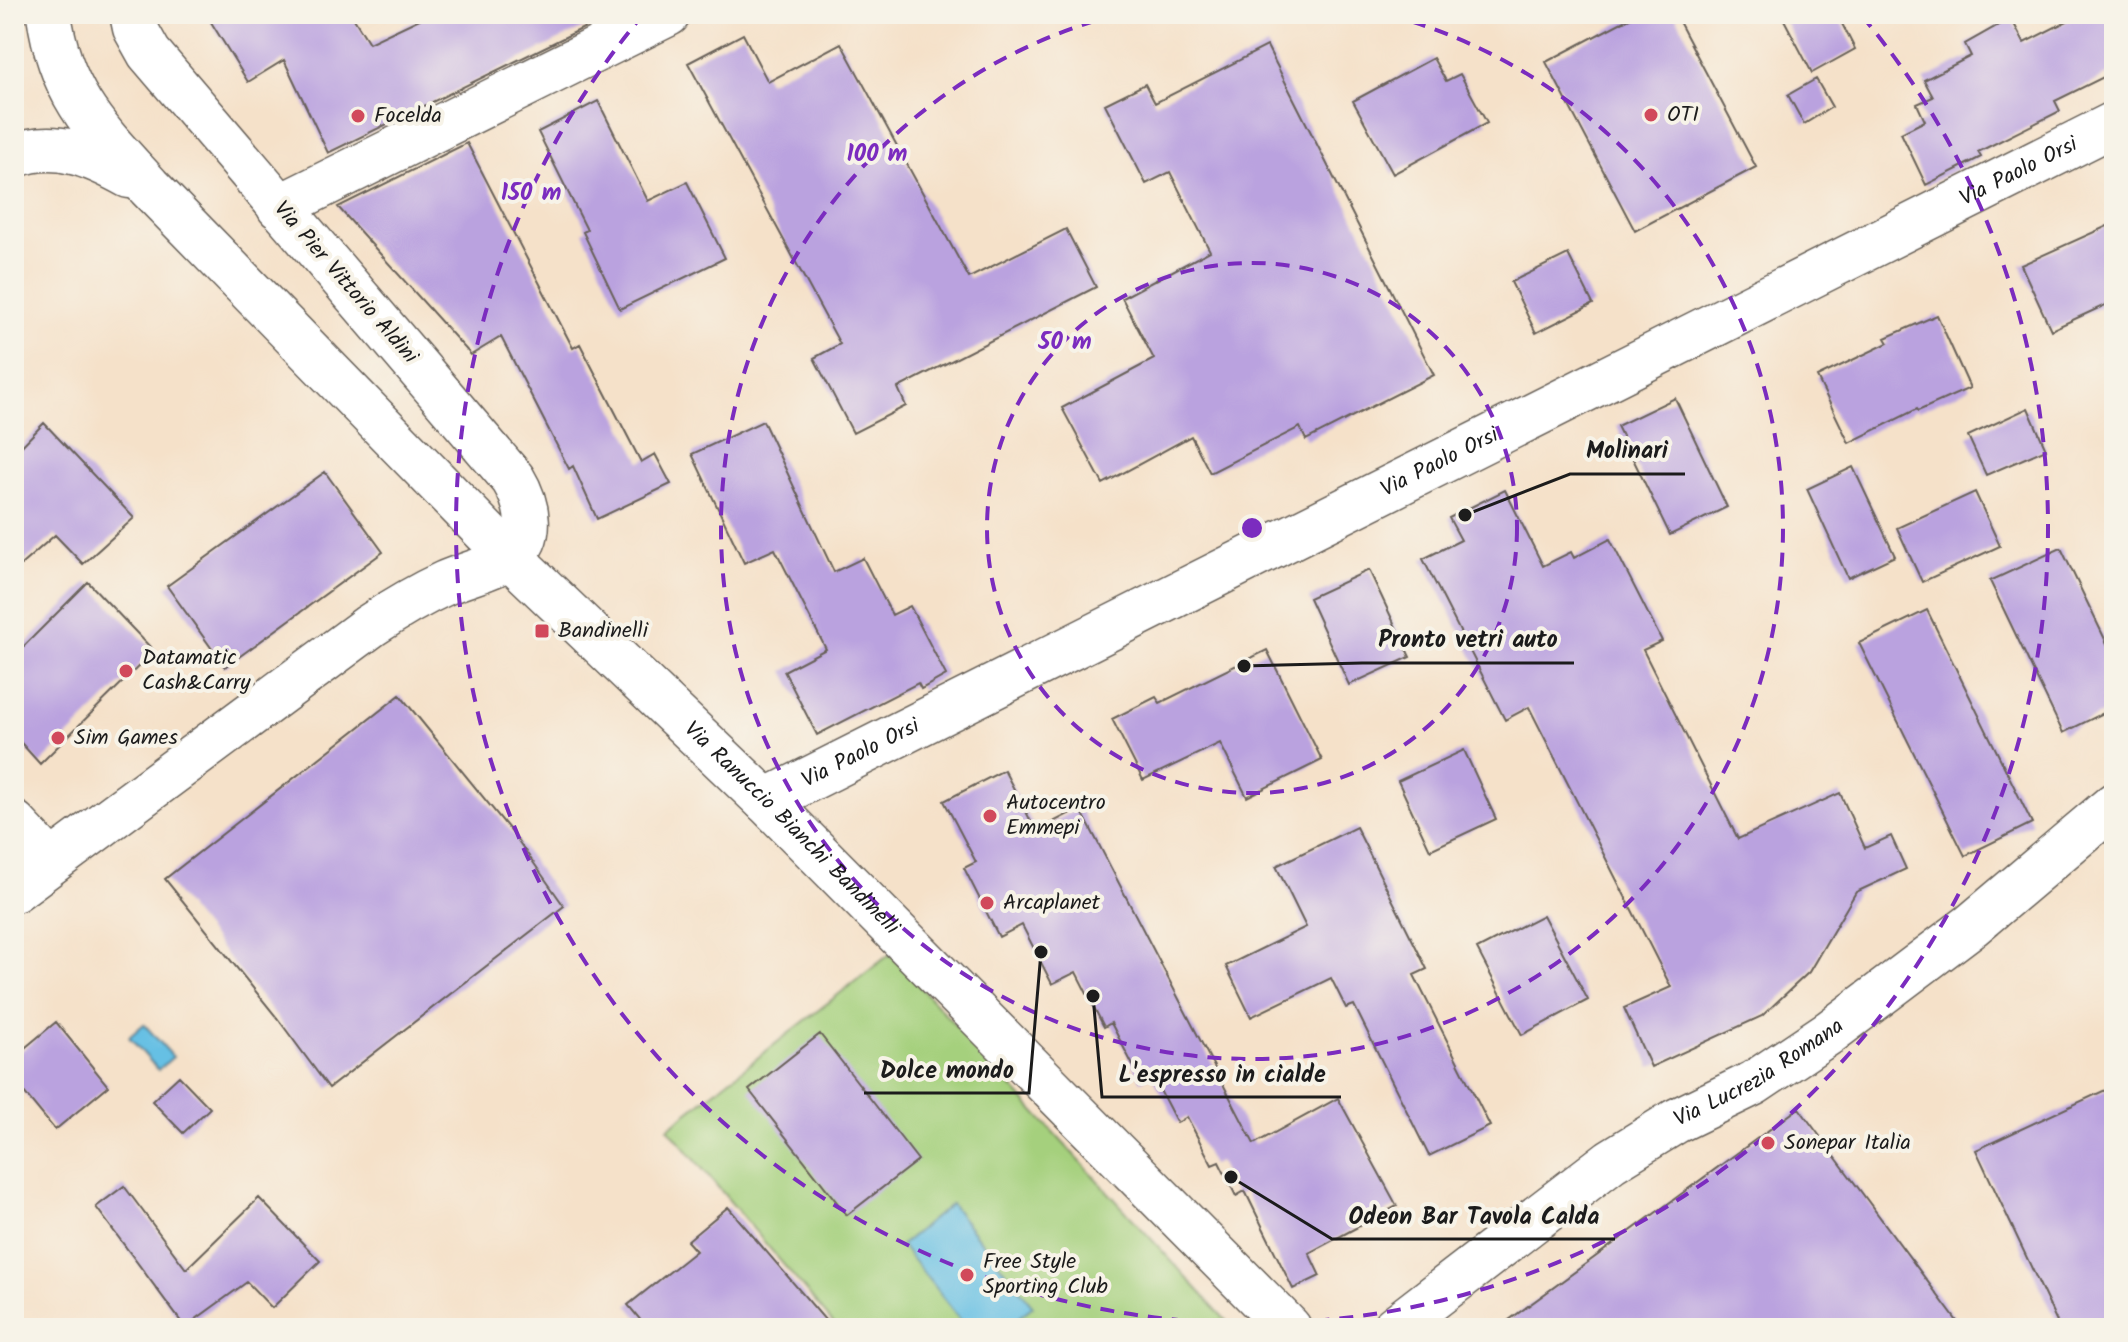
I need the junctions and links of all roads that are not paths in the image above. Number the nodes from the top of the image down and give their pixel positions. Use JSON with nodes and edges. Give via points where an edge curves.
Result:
{"nodes":[{"id":1,"x":49,"y":14,"type":"edge"},
{"id":2,"x":132,"y":14,"type":"edge"},
{"id":3,"x":668,"y":14,"type":"edge"},
{"id":4,"x":2114,"y":124,"type":"edge"},
{"id":5,"x":14,"y":156,"type":"edge"},
{"id":6,"x":149,"y":187,"type":"junction"},
{"id":7,"x":279,"y":207,"type":"junction"},
{"id":8,"x":510,"y":557,"type":"junction"},
{"id":9,"x":766,"y":801,"type":"junction"},
{"id":10,"x":2114,"y":805,"type":"edge"},
{"id":11,"x":14,"y":823,"type":"edge"},
{"id":12,"x":51,"y":862,"type":"junction"},
{"id":13,"x":14,"y":890,"type":"edge"},
{"id":14,"x":1289,"y":1328,"type":"edge"},
{"id":15,"x":1394,"y":1328,"type":"edge"}],
"edges":[{"from":1,"to":6,"type":"street","name":"Via Ranuccio Bianchi Bandinelli","via":[[60,61],[80,108]]},
{"from":2,"to":7,"type":"street","name":"Via Pier Vittorio Aldini","via":[[149,53]]},
{"from":3,"to":7,"type":"street"},
{"from":4,"to":9,"type":"street","name":"Via Paolo Orsi"},
{"from":5,"to":6,"type":"street","via":[[38,149],[74,152]]},
{"from":6,"to":8,"type":"street","name":"Via Ranuccio Bianchi Bandinelli"},
{"from":7,"to":8,"type":"street","name":"Via Pier Vittorio Aldini","via":[[513,479],[528,515],[522,542]]},
{"from":8,"to":9,"type":"street","name":"Via Ranuccio Bianchi Bandinelli"},
{"from":8,"to":12,"type":"street","via":[[421,595],[370,626]]},
{"from":9,"to":14,"type":"street","name":"Via Ranuccio Bianchi Bandinelli"},
{"from":10,"to":15,"type":"street","name":"Via Lucrezia Romana","via":[[1972,925],[1841,1024],[1754,1083],[1611,1161]]},
{"from":11,"to":12,"type":"street"},
{"from":12,"to":13,"type":"street"}]}
